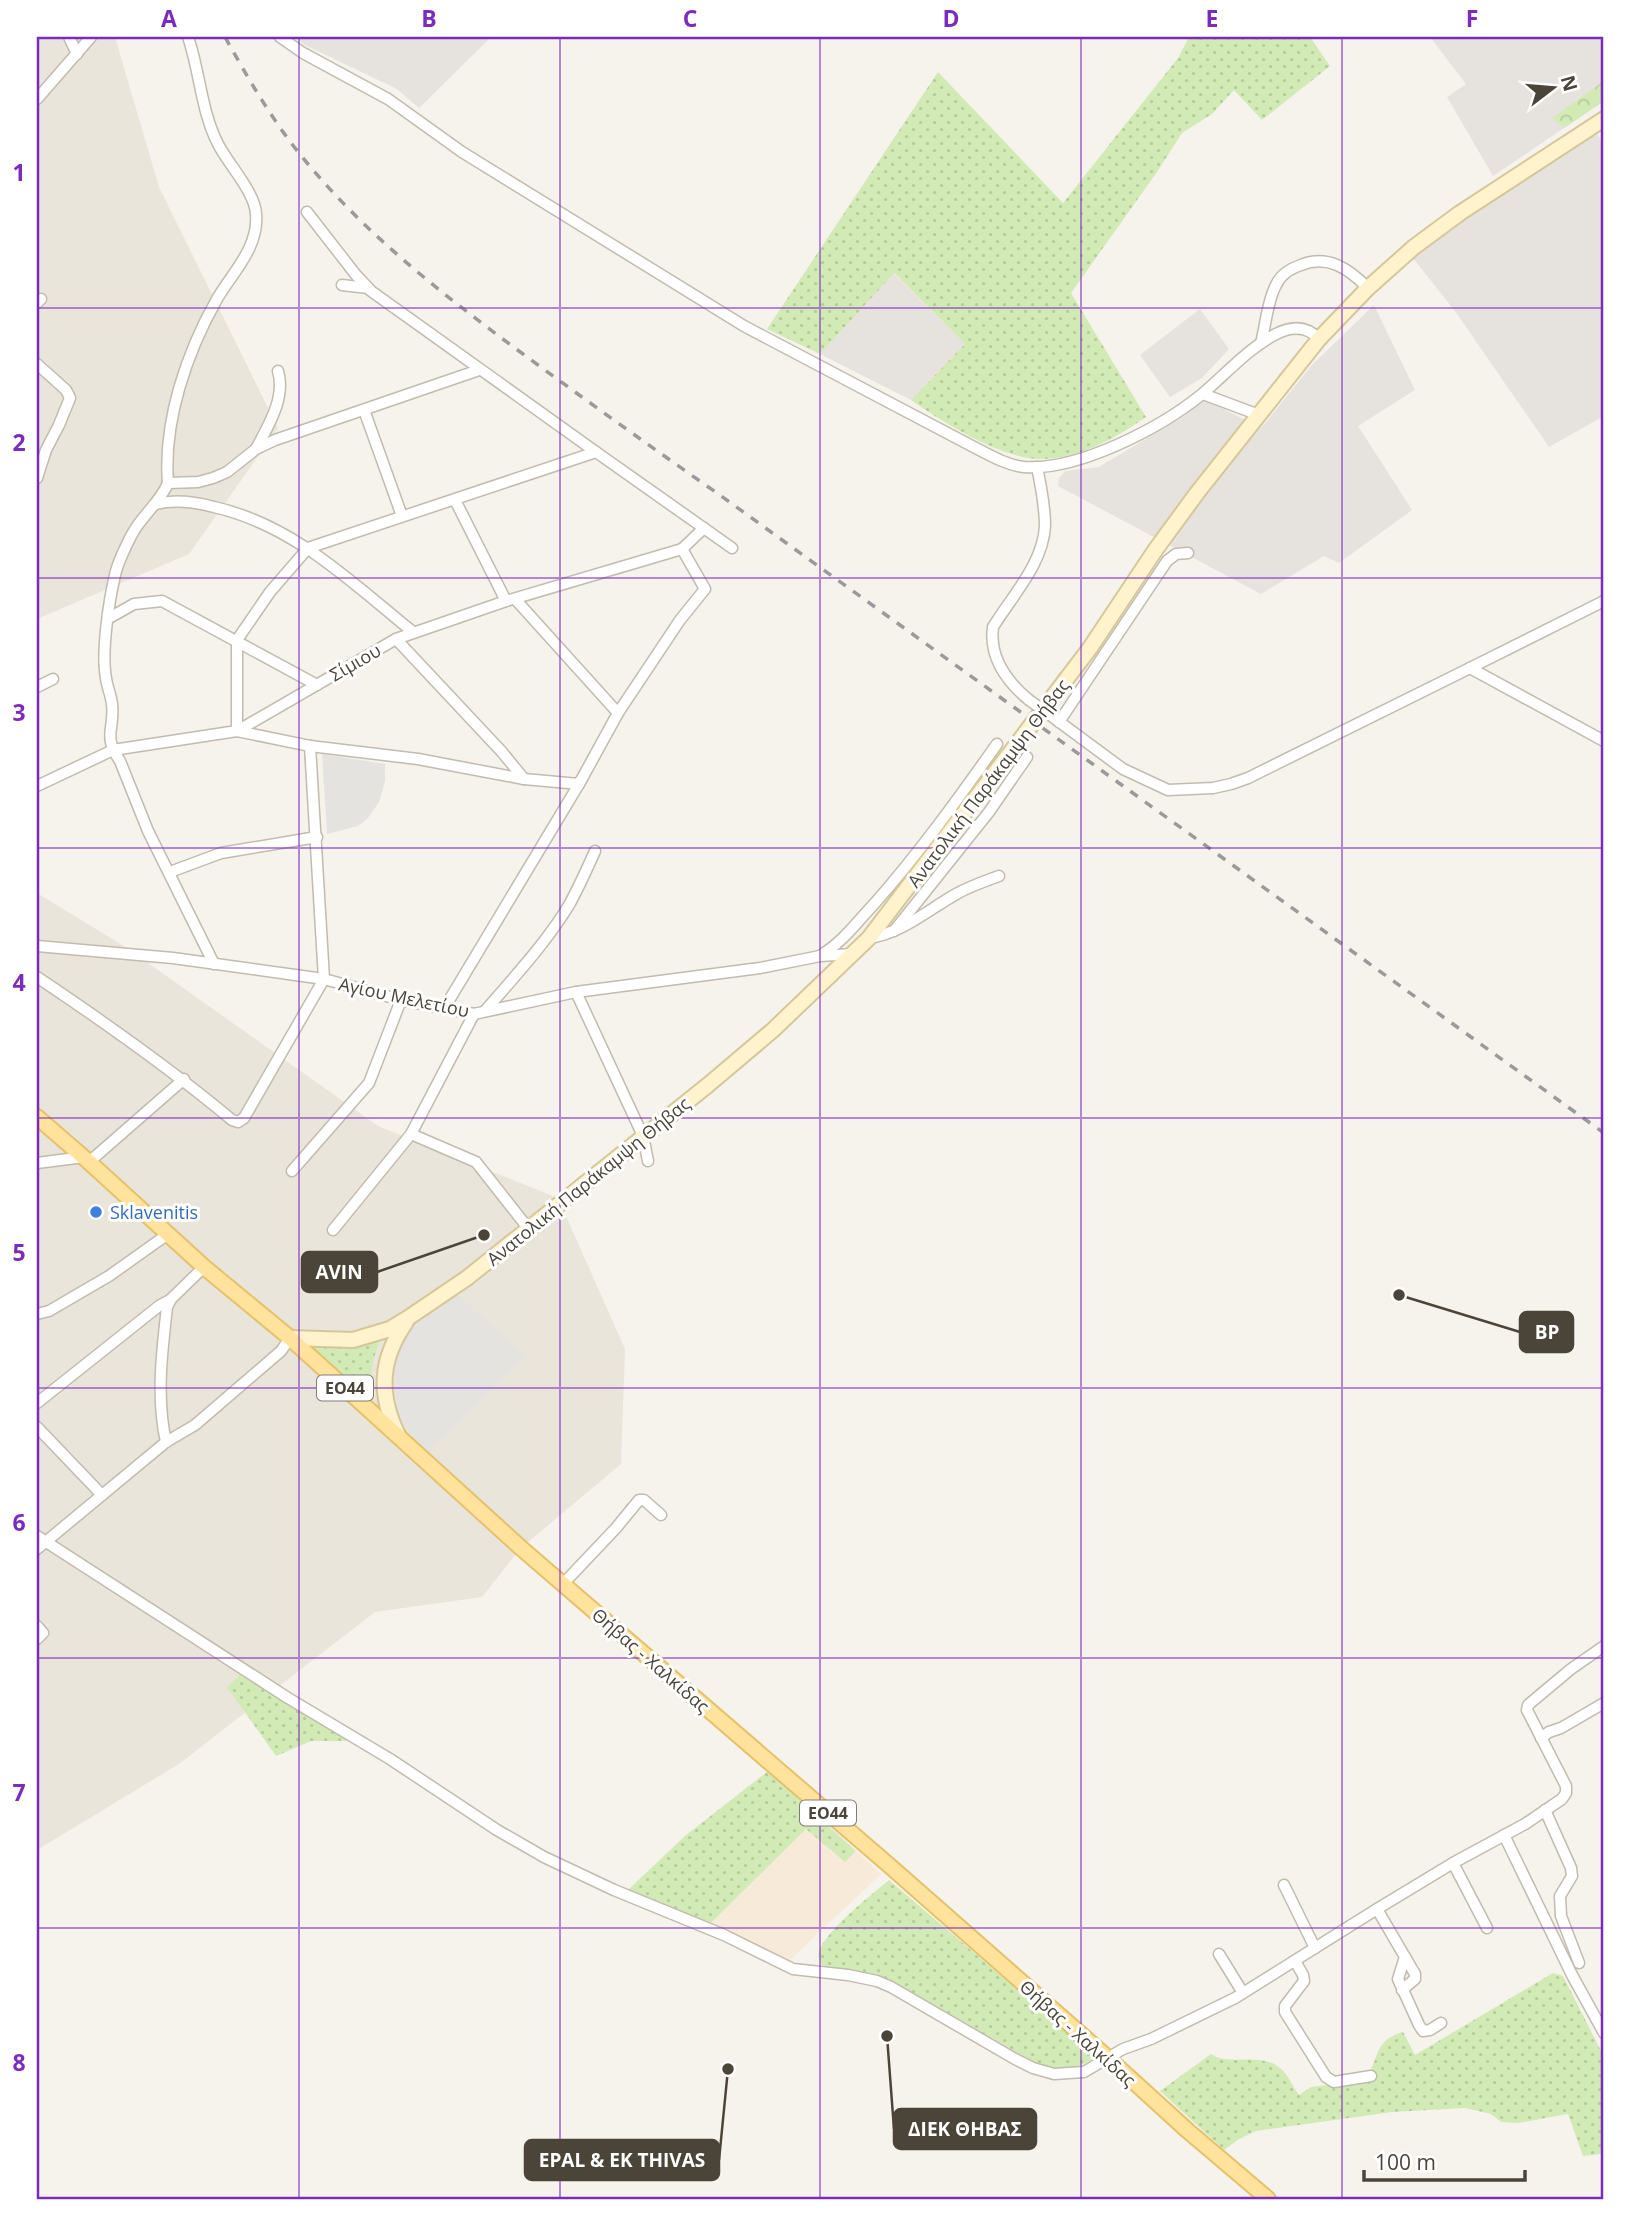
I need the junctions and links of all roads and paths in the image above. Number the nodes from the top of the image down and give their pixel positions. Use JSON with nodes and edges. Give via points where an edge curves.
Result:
{"nodes":[{"id":1,"x":69,"y":37,"type":"edge"},
{"id":2,"x":91,"y":37,"type":"edge"},
{"id":3,"x":188,"y":37,"type":"edge"},
{"id":4,"x":280,"y":37,"type":"edge"},
{"id":5,"x":77,"y":54,"type":"junction"},
{"id":6,"x":37,"y":99,"type":"edge"},
{"id":7,"x":1604,"y":119,"type":"edge"},
{"id":8,"x":307,"y":212,"type":"dead end"},
{"id":9,"x":342,"y":285,"type":"dead end"},
{"id":10,"x":368,"y":288,"type":"junction"},
{"id":11,"x":1368,"y":288,"type":"junction"},
{"id":12,"x":1319,"y":339,"type":"junction"},
{"id":13,"x":1261,"y":343,"type":"junction"},
{"id":14,"x":37,"y":364,"type":"edge"},
{"id":15,"x":479,"y":370,"type":"junction"},
{"id":16,"x":278,"y":371,"type":"dead end"},
{"id":17,"x":1203,"y":394,"type":"junction"},
{"id":18,"x":364,"y":410,"type":"junction"},
{"id":19,"x":1259,"y":415,"type":"junction"},
{"id":20,"x":37,"y":442,"type":"edge"},
{"id":21,"x":256,"y":449,"type":"junction"},
{"id":22,"x":46,"y":450,"type":"junction"},
{"id":23,"x":596,"y":452,"type":"junction"},
{"id":24,"x":1037,"y":467,"type":"junction"},
{"id":25,"x":37,"y":478,"type":"edge"},
{"id":26,"x":168,"y":482,"type":"junction"},
{"id":27,"x":454,"y":500,"type":"junction"},
{"id":28,"x":156,"y":504,"type":"junction"},
{"id":29,"x":402,"y":516,"type":"junction"},
{"id":30,"x":704,"y":528,"type":"junction"},
{"id":31,"x":308,"y":548,"type":"junction"},
{"id":32,"x":732,"y":548,"type":"dead end"},
{"id":33,"x":682,"y":550,"type":"junction"},
{"id":34,"x":1188,"y":553,"type":"dead end"},
{"id":35,"x":511,"y":600,"type":"junction"},
{"id":36,"x":1604,"y":601,"type":"edge"},
{"id":37,"x":109,"y":618,"type":"junction"},
{"id":38,"x":414,"y":632,"type":"junction"},
{"id":39,"x":396,"y":639,"type":"junction"},
{"id":40,"x":237,"y":640,"type":"junction"},
{"id":41,"x":1470,"y":668,"type":"junction"},
{"id":42,"x":53,"y":679,"type":"dead end"},
{"id":43,"x":317,"y":685,"type":"junction"},
{"id":44,"x":37,"y":687,"type":"edge"},
{"id":45,"x":618,"y":713,"type":"junction"},
{"id":46,"x":1059,"y":722,"type":"junction"},
{"id":47,"x":237,"y":731,"type":"junction"},
{"id":48,"x":1604,"y":741,"type":"edge"},
{"id":49,"x":997,"y":744,"type":"dead end"},
{"id":50,"x":310,"y":746,"type":"junction"},
{"id":51,"x":113,"y":750,"type":"junction"},
{"id":52,"x":1027,"y":757,"type":"dead end"},
{"id":53,"x":524,"y":779,"type":"junction"},
{"id":54,"x":579,"y":784,"type":"junction"},
{"id":55,"x":37,"y":786,"type":"edge"},
{"id":56,"x":317,"y":837,"type":"junction"},
{"id":57,"x":595,"y":851,"type":"dead end"},
{"id":58,"x":170,"y":872,"type":"junction"},
{"id":59,"x":999,"y":876,"type":"dead end"},
{"id":60,"x":894,"y":930,"type":"junction"},
{"id":61,"x":869,"y":937,"type":"junction"},
{"id":62,"x":37,"y":946,"type":"edge"},
{"id":63,"x":853,"y":954,"type":"junction"},
{"id":64,"x":820,"y":956,"type":"junction"},
{"id":65,"x":214,"y":964,"type":"junction"},
{"id":66,"x":37,"y":977,"type":"edge"},
{"id":67,"x":324,"y":979,"type":"junction"},
{"id":68,"x":576,"y":992,"type":"junction"},
{"id":69,"x":401,"y":1000,"type":"junction"},
{"id":70,"x":445,"y":1007,"type":"junction"},
{"id":71,"x":485,"y":1011,"type":"junction"},
{"id":72,"x":474,"y":1014,"type":"junction"},
{"id":73,"x":184,"y":1079,"type":"junction"},
{"id":74,"x":37,"y":1117,"type":"edge"},
{"id":75,"x":411,"y":1134,"type":"junction"},
{"id":76,"x":643,"y":1136,"type":"junction"},
{"id":77,"x":86,"y":1159,"type":"junction"},
{"id":78,"x":648,"y":1161,"type":"dead end"},
{"id":79,"x":37,"y":1163,"type":"edge"},
{"id":80,"x":292,"y":1171,"type":"dead end"},
{"id":81,"x":528,"y":1228,"type":"junction"},
{"id":82,"x":333,"y":1230,"type":"dead end"},
{"id":83,"x":168,"y":1234,"type":"junction"},
{"id":84,"x":204,"y":1267,"type":"junction"},
{"id":85,"x":171,"y":1299,"type":"junction"},
{"id":86,"x":37,"y":1314,"type":"edge"},
{"id":87,"x":408,"y":1318,"type":"junction"},
{"id":88,"x":290,"y":1338,"type":"junction"},
{"id":89,"x":37,"y":1403,"type":"edge"},
{"id":90,"x":37,"y":1427,"type":"edge"},
{"id":91,"x":399,"y":1438,"type":"junction"},
{"id":92,"x":166,"y":1442,"type":"junction"},
{"id":93,"x":102,"y":1495,"type":"junction"},
{"id":94,"x":661,"y":1515,"type":"dead end"},
{"id":95,"x":41,"y":1539,"type":"edge"},
{"id":96,"x":37,"y":1549,"type":"edge"},
{"id":97,"x":563,"y":1584,"type":"junction"},
{"id":98,"x":37,"y":1626,"type":"edge"},
{"id":99,"x":37,"y":1639,"type":"edge"},
{"id":100,"x":1604,"y":1646,"type":"edge"},
{"id":101,"x":1604,"y":1703,"type":"edge"},
{"id":102,"x":1541,"y":1738,"type":"junction"},
{"id":103,"x":1545,"y":1810,"type":"junction"},
{"id":104,"x":1504,"y":1835,"type":"junction"},
{"id":105,"x":1452,"y":1863,"type":"junction"},
{"id":106,"x":1284,"y":1885,"type":"dead end"},
{"id":107,"x":1377,"y":1909,"type":"junction"},
{"id":108,"x":1487,"y":1928,"type":"dead end"},
{"id":109,"x":1315,"y":1948,"type":"junction"},
{"id":110,"x":1219,"y":1954,"type":"dead end"},
{"id":111,"x":1405,"y":1957,"type":"junction"},
{"id":112,"x":1591,"y":1957,"type":"dead end"},
{"id":113,"x":1294,"y":1961,"type":"junction"},
{"id":114,"x":1574,"y":1965,"type":"junction"},
{"id":115,"x":1402,"y":1990,"type":"junction"},
{"id":116,"x":1243,"y":1993,"type":"junction"},
{"id":117,"x":1441,"y":2024,"type":"dead end"},
{"id":118,"x":1604,"y":2034,"type":"edge"},
{"id":119,"x":1109,"y":2059,"type":"junction"},
{"id":120,"x":1371,"y":2076,"type":"dead end"},
{"id":121,"x":1268,"y":2199,"type":"edge"}],
"edges":[{"from":1,"to":5,"type":"street"},
{"from":2,"to":5,"type":"street"},
{"from":3,"to":26,"type":"street","via":[[206,116],[256,212],[246,255],[218,297],[183,376],[174,409]]},
{"from":4,"to":24,"type":"street","via":[[388,99],[462,152],[744,326],[992,456],[1021,467]]},
{"from":5,"to":6,"type":"street"},
{"from":7,"to":11,"type":"main road","name":"Ανατολική Παράκαμψη Θήβας","via":[[1460,213]]},
{"from":8,"to":10,"type":"street"},
{"from":9,"to":10,"type":"street"},
{"from":10,"to":15,"type":"street"},
{"from":11,"to":12,"type":"main road","name":"Ανατολική Παράκαμψη Θήβας"},
{"from":11,"to":13,"type":"street","via":[[1344,267],[1330,262],[1310,261],[1288,270],[1276,284]]},
{"from":12,"to":13,"type":"street","via":[[1300,328]]},
{"from":12,"to":19,"type":"main road","name":"Ανατολική Παράκαμψη Θήβας"},
{"from":13,"to":17,"type":"street"},
{"from":14,"to":22,"type":"street","via":[[69,398]]},
{"from":15,"to":18,"type":"street"},
{"from":15,"to":23,"type":"street"},
{"from":16,"to":21,"type":"street","via":[[277,404]]},
{"from":17,"to":19,"type":"street"},
{"from":17,"to":24,"type":"street","via":[[1113,446]]},
{"from":18,"to":21,"type":"street"},
{"from":18,"to":29,"type":"street"},
{"from":19,"to":61,"type":"main road","name":"Ανατολική Παράκαμψη Θήβας","via":[[1156,549],[1026,734]]},
{"from":20,"to":22,"type":"street"},
{"from":21,"to":26,"type":"street","via":[[213,478]]},
{"from":22,"to":25,"type":"street"},
{"from":23,"to":27,"type":"street"},
{"from":23,"to":30,"type":"street"},
{"from":24,"to":46,"type":"street","bridge":true,"via":[[1044,511],[1042,543],[993,627],[991,640],[1009,681]]},
{"from":26,"to":28,"type":"street"},
{"from":27,"to":29,"type":"street"},
{"from":27,"to":35,"type":"street"},
{"from":28,"to":31,"type":"street","via":[[191,502],[230,510],[269,524]]},
{"from":28,"to":37,"type":"street","via":[[132,534],[119,564]]},
{"from":29,"to":31,"type":"street"},
{"from":30,"to":32,"type":"street"},
{"from":30,"to":33,"type":"street"},
{"from":31,"to":38,"type":"street"},
{"from":31,"to":40,"type":"street"},
{"from":33,"to":35,"type":"street","name":"Σίμιου"},
{"from":33,"to":45,"type":"street","via":[[705,589]]},
{"from":34,"to":46,"type":"street","via":[[1167,561]]},
{"from":35,"to":38,"type":"street","name":"Σίμιου"},
{"from":35,"to":45,"type":"street"},
{"from":36,"to":41,"type":"street"},
{"from":37,"to":40,"type":"street","via":[[134,604],[162,601]]},
{"from":37,"to":51,"type":"street","via":[[105,664]]},
{"from":38,"to":39,"type":"street","name":"Σίμιου"},
{"from":39,"to":43,"type":"street","name":"Σίμιου"},
{"from":39,"to":53,"type":"street"},
{"from":40,"to":43,"type":"street"},
{"from":40,"to":47,"type":"street"},
{"from":41,"to":46,"type":"street","via":[[1248,778],[1213,788],[1168,790],[1123,769]]},
{"from":41,"to":48,"type":"street"},
{"from":42,"to":44,"type":"street"},
{"from":43,"to":47,"type":"street","name":"Σίμιου"},
{"from":45,"to":54,"type":"street"},
{"from":47,"to":50,"type":"street"},
{"from":47,"to":51,"type":"street","name":"Σίμιου"},
{"from":49,"to":64,"type":"street","via":[[891,884],[837,946]]},
{"from":50,"to":53,"type":"street"},
{"from":50,"to":56,"type":"street"},
{"from":51,"to":55,"type":"street","name":"Σίμιου"},
{"from":51,"to":58,"type":"street"},
{"from":52,"to":60,"type":"street"},
{"from":53,"to":54,"type":"street"},
{"from":54,"to":70,"type":"street"},
{"from":56,"to":58,"type":"street","via":[[221,853]]},
{"from":56,"to":67,"type":"street"},
{"from":57,"to":71,"type":"street","via":[[550,932]]},
{"from":58,"to":65,"type":"street"},
{"from":59,"to":60,"type":"street","via":[[958,893]]},
{"from":60,"to":61,"type":"street"},
{"from":61,"to":63,"type":"main road","name":"Ανατολική Παράκαμψη Θήβας"},
{"from":62,"to":65,"type":"street","name":"Αγίου Μελετίου"},
{"from":63,"to":64,"type":"street","name":"Αγίου Μελετίου"},
{"from":63,"to":76,"type":"main road","name":"Ανατολική Παράκαμψη Θήβας","via":[[773,1030]]},
{"from":64,"to":68,"type":"street","name":"Αγίου Μελετίου"},
{"from":65,"to":67,"type":"street","name":"Αγίου Μελετίου"},
{"from":66,"to":73,"type":"street"},
{"from":67,"to":69,"type":"street","name":"Αγίου Μελετίου"},
{"from":67,"to":73,"type":"street","via":[[244,1118],[232,1120]]},
{"from":68,"to":71,"type":"street","name":"Αγίου Μελετίου"},
{"from":68,"to":76,"type":"street"},
{"from":69,"to":70,"type":"street","name":"Αγίου Μελετίου"},
{"from":69,"to":80,"type":"street","via":[[369,1083]]},
{"from":70,"to":72,"type":"street","name":"Αγίου Μελετίου"},
{"from":71,"to":72,"type":"street","name":"Αγίου Μελετίου"},
{"from":72,"to":75,"type":"street"},
{"from":73,"to":77,"type":"street"},
{"from":74,"to":77,"type":"main road","name":"Θήβας - Χαλκίδας","number":"ΕΟ44"},
{"from":75,"to":81,"type":"street","via":[[477,1161]]},
{"from":75,"to":82,"type":"street"},
{"from":76,"to":78,"type":"street"},
{"from":76,"to":81,"type":"main road","name":"Ανατολική Παράκαμψη Θήβας"},
{"from":77,"to":79,"type":"street"},
{"from":77,"to":83,"type":"main road","name":"Θήβας - Χαλκίδας","number":"ΕΟ44"},
{"from":81,"to":87,"type":"main road","name":"Ανατολική Παράκαμψη Θήβας"},
{"from":83,"to":84,"type":"main road","name":"Θήβας - Χαλκίδας","number":"ΕΟ44"},
{"from":83,"to":86,"type":"street","via":[[109,1276]]},
{"from":84,"to":85,"type":"street"},
{"from":84,"to":88,"type":"main road","name":"Θήβας - Χαλκίδας","number":"ΕΟ44"},
{"from":85,"to":89,"type":"street"},
{"from":85,"to":92,"type":"street","via":[[161,1393]]},
{"from":87,"to":88,"type":"main road","name":"Ανατολική Παράκαμψη Θήβας","via":[[390,1329],[353,1340]]},
{"from":87,"to":91,"type":"main road","via":[[392,1346],[384,1377],[390,1419]]},
{"from":88,"to":91,"type":"main road","name":"Θήβας - Χαλκίδας","number":"ΕΟ44"},
{"from":88,"to":92,"type":"street","via":[[281,1351],[195,1425]]},
{"from":90,"to":93,"type":"street"},
{"from":91,"to":97,"type":"main road","name":"Θήβας - Χαλκίδας","number":"ΕΟ44"},
{"from":92,"to":93,"type":"street"},
{"from":93,"to":95,"type":"street"},
{"from":94,"to":97,"type":"street","via":[[639,1500]]},
{"from":95,"to":96,"type":"street"},
{"from":95,"to":119,"type":"street","via":[[497,1830],[576,1873],[793,1969],[891,1986],[1033,2068],[1070,2075]]},
{"from":97,"to":119,"type":"main road","name":"Θήβας - Χαλκίδας","number":"ΕΟ44"},
{"from":98,"to":99,"type":"street","via":[[43,1633]]},
{"from":100,"to":102,"type":"street","via":[[1528,1705]]},
{"from":101,"to":102,"type":"street"},
{"from":102,"to":103,"type":"street","via":[[1566,1786],[1562,1799]]},
{"from":103,"to":104,"type":"street"},
{"from":103,"to":114,"type":"street","via":[[1571,1868],[1572,1876],[1560,1896]]},
{"from":104,"to":105,"type":"street"},
{"from":104,"to":114,"type":"street"},
{"from":105,"to":107,"type":"street"},
{"from":105,"to":108,"type":"street"},
{"from":106,"to":109,"type":"street"},
{"from":107,"to":109,"type":"street"},
{"from":107,"to":111,"type":"street"},
{"from":109,"to":113,"type":"street"},
{"from":110,"to":116,"type":"street"},
{"from":111,"to":115,"type":"street","via":[[1398,1979]]},
{"from":111,"to":115,"type":"street","via":[[1415,1979]]},
{"from":112,"to":114,"type":"street"},
{"from":113,"to":116,"type":"street"},
{"from":113,"to":120,"type":"street","via":[[1304,1981],[1285,2012],[1326,2077],[1334,2082]]},
{"from":114,"to":118,"type":"street"},
{"from":115,"to":117,"type":"street","via":[[1423,2031]]},
{"from":116,"to":119,"type":"street"},
{"from":119,"to":121,"type":"main road","name":"Θήβας - Χαλκίδας","number":"ΕΟ44"}]}
